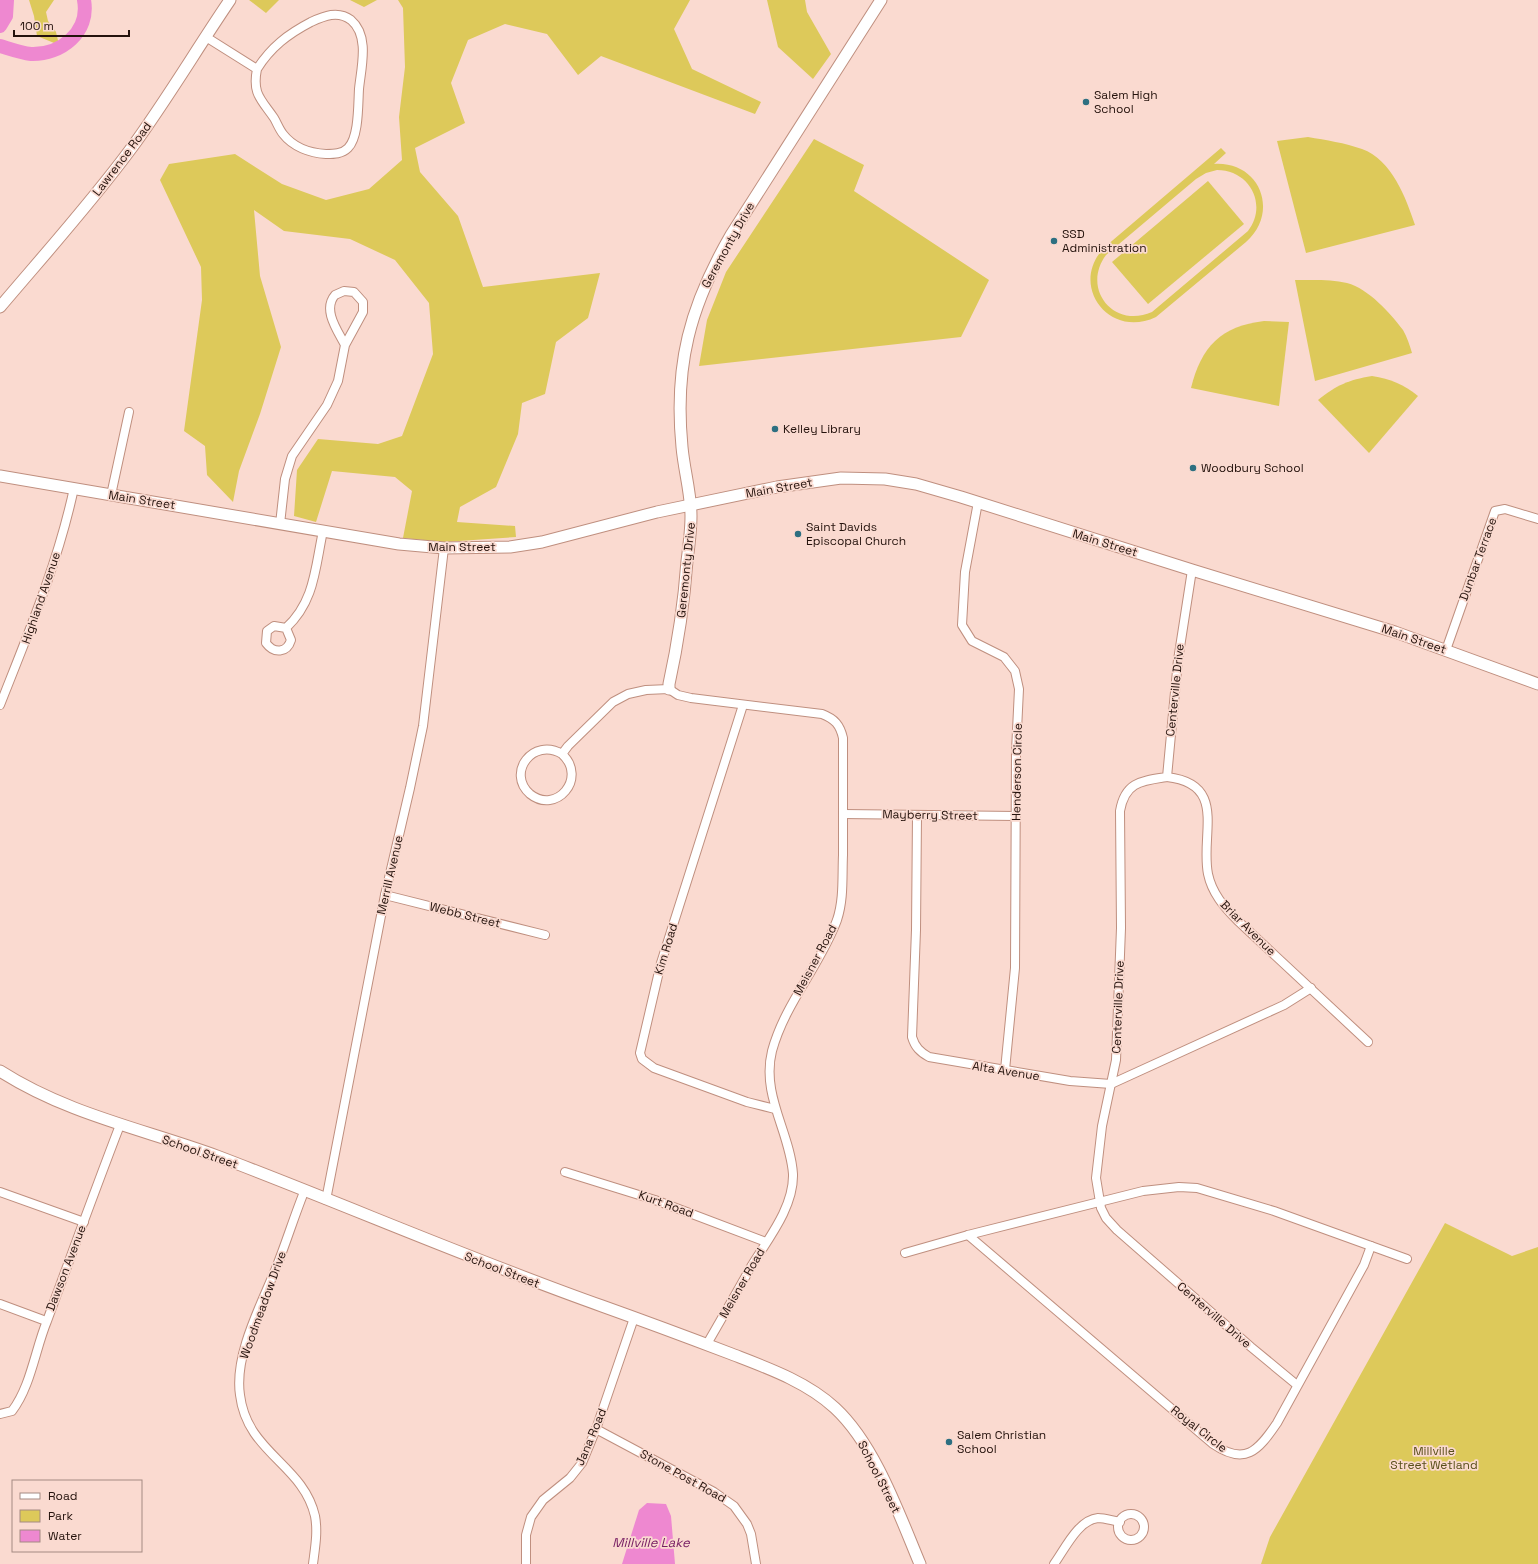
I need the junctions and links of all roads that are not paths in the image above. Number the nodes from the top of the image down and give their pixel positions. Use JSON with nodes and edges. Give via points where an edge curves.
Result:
{"nodes":[{"id":1,"x":230,"y":0,"type":"edge"},
{"id":2,"x":881,"y":0,"type":"edge"},
{"id":3,"x":206,"y":36,"type":"junction"},
{"id":4,"x":257,"y":69,"type":"junction"},
{"id":5,"x":2,"y":300,"type":"edge"},
{"id":6,"x":345,"y":345,"type":"junction"},
{"id":7,"x":128,"y":412,"type":"dead end"},
{"id":8,"x":0,"y":476,"type":"edge"},
{"id":9,"x":74,"y":488,"type":"junction"},
{"id":10,"x":111,"y":495,"type":"junction"},
{"id":11,"x":978,"y":502,"type":"junction"},
{"id":12,"x":690,"y":504,"type":"junction"},
{"id":13,"x":1538,"y":519,"type":"edge"},
{"id":14,"x":280,"y":524,"type":"junction"},
{"id":15,"x":322,"y":531,"type":"junction"},
{"id":16,"x":444,"y":548,"type":"junction"},
{"id":17,"x":1192,"y":570,"type":"junction"},
{"id":18,"x":286,"y":628,"type":"dead end"},
{"id":19,"x":1446,"y":650,"type":"junction"},
{"id":20,"x":1538,"y":684,"type":"edge"},
{"id":21,"x":669,"y":689,"type":"junction"},
{"id":22,"x":0,"y":705,"type":"edge"},
{"id":23,"x":743,"y":705,"type":"junction"},
{"id":24,"x":562,"y":754,"type":"junction"},
{"id":25,"x":1167,"y":777,"type":"junction"},
{"id":26,"x":843,"y":814,"type":"junction"},
{"id":27,"x":917,"y":815,"type":"junction"},
{"id":28,"x":1016,"y":816,"type":"junction"},
{"id":29,"x":385,"y":895,"type":"junction"},
{"id":30,"x":545,"y":935,"type":"dead end"},
{"id":31,"x":1311,"y":988,"type":"junction"},
{"id":32,"x":1368,"y":1042,"type":"dead end"},
{"id":33,"x":1005,"y":1070,"type":"junction"},
{"id":34,"x":0,"y":1071,"type":"edge"},
{"id":35,"x":1111,"y":1084,"type":"junction"},
{"id":36,"x":775,"y":1109,"type":"junction"},
{"id":37,"x":120,"y":1125,"type":"junction"},
{"id":38,"x":565,"y":1172,"type":"dead end"},
{"id":39,"x":0,"y":1192,"type":"edge"},
{"id":40,"x":304,"y":1192,"type":"junction"},
{"id":41,"x":326,"y":1200,"type":"junction"},
{"id":42,"x":1099,"y":1202,"type":"junction"},
{"id":43,"x":84,"y":1222,"type":"junction"},
{"id":44,"x":968,"y":1235,"type":"junction"},
{"id":45,"x":766,"y":1242,"type":"junction"},
{"id":46,"x":1372,"y":1246,"type":"junction"},
{"id":47,"x":904,"y":1253,"type":"dead end"},
{"id":48,"x":1407,"y":1259,"type":"dead end"},
{"id":49,"x":0,"y":1304,"type":"edge"},
{"id":50,"x":634,"y":1318,"type":"junction"},
{"id":51,"x":46,"y":1321,"type":"junction"},
{"id":52,"x":707,"y":1344,"type":"junction"},
{"id":53,"x":1297,"y":1385,"type":"junction"},
{"id":54,"x":0,"y":1414,"type":"edge"},
{"id":55,"x":596,"y":1429,"type":"junction"},
{"id":56,"x":1120,"y":1522,"type":"dead end"},
{"id":57,"x":313,"y":1564,"type":"edge"},
{"id":58,"x":526,"y":1564,"type":"edge"},
{"id":59,"x":756,"y":1564,"type":"edge"},
{"id":60,"x":920,"y":1564,"type":"edge"},
{"id":61,"x":1054,"y":1564,"type":"edge"}],
"edges":[{"from":1,"to":3,"type":"street","name":"Lawrence Road"},
{"from":2,"to":12,"type":"street","name":"Geremonty Drive","via":[[730,235],[702,290],[688,333],[681,390],[682,448]]},
{"from":3,"to":4,"type":"street"},
{"from":3,"to":5,"type":"street","name":"Lawrence Road","via":[[155,116],[115,170]]},
{"from":4,"to":4,"type":"street","via":[[255,86],[258,97],[287,138],[307,151],[320,154],[339,154],[349,148],[356,130],[362,50],[361,33],[354,23],[336,14],[322,17],[280,40]]},
{"from":6,"to":6,"type":"street","via":[[329,307],[335,296],[347,291],[359,296],[364,309]]},
{"from":6,"to":14,"type":"street","via":[[338,380],[327,405],[297,446],[288,466]]},
{"from":7,"to":10,"type":"street"},
{"from":8,"to":9,"type":"street","name":"Main Street"},
{"from":9,"to":10,"type":"street","name":"Main Street"},
{"from":9,"to":22,"type":"street","name":"Highland Avenue","via":[[43,594]]},
{"from":10,"to":14,"type":"street","name":"Main Street"},
{"from":11,"to":12,"type":"street","name":"Main Street","via":[[901,481],[858,477],[804,482]]},
{"from":11,"to":17,"type":"street","name":"Main Street"},
{"from":11,"to":28,"type":"street","name":"Henderson Circle","via":[[965,572],[962,625],[972,641],[1004,657],[1016,671],[1019,689]]},
{"from":12,"to":16,"type":"street","name":"Main Street","via":[[542,542],[510,547]]},
{"from":12,"to":21,"type":"street","name":"Geremonty Drive","via":[[684,598]]},
{"from":13,"to":19,"type":"street","name":"Dunbar Terrace","via":[[1506,509],[1495,511]]},
{"from":14,"to":15,"type":"street","name":"Main Street"},
{"from":15,"to":16,"type":"street","name":"Main Street","via":[[399,544]]},
{"from":15,"to":18,"type":"street","via":[[308,598],[300,614]]},
{"from":16,"to":29,"type":"street","name":"Merrill Avenue","via":[[422,726]]},
{"from":17,"to":19,"type":"street","name":"Main Street"},
{"from":17,"to":25,"type":"street","name":"Centerville Drive","via":[[1178,660]]},
{"from":19,"to":20,"type":"street","name":"Main Street"},
{"from":21,"to":23,"type":"street","name":"Meisner Road","via":[[678,695],[691,698]]},
{"from":21,"to":24,"type":"street","via":[[636,692],[617,699]]},
{"from":23,"to":26,"type":"street","name":"Meisner Road","via":[[810,711],[837,722],[843,738]]},
{"from":23,"to":36,"type":"street","name":"Kim Road","via":[[661,963],[640,1053],[642,1059],[654,1068],[742,1100]]},
{"from":24,"to":24,"type":"street","via":[[569,762],[572,773],[568,788],[560,796],[550,800],[530,793],[521,774],[527,758],[546,749]]},
{"from":25,"to":31,"type":"street","name":"Briar Avenue","via":[[1192,783],[1203,796],[1208,818],[1208,873],[1217,897],[1231,914]]},
{"from":25,"to":35,"type":"street","name":"Centerville Drive","via":[[1134,785],[1124,796],[1120,811],[1120,952],[1115,1065]]},
{"from":26,"to":27,"type":"street","name":"Mayberry Street"},
{"from":26,"to":36,"type":"street","name":"Meisner Road","via":[[840,911],[830,936],[786,1014],[774,1045],[770,1074]]},
{"from":27,"to":28,"type":"street","name":"Mayberry Street"},
{"from":27,"to":33,"type":"street","name":"Alta Avenue","via":[[912,1019],[915,1046],[929,1057]]},
{"from":28,"to":33,"type":"street","name":"Henderson Circle","via":[[1015,968]]},
{"from":29,"to":30,"type":"street","name":"Webb Street"},
{"from":29,"to":41,"type":"street","name":"Merrill Avenue"},
{"from":31,"to":32,"type":"street","name":"Briar Avenue"},
{"from":31,"to":35,"type":"street","name":"Alta Avenue","via":[[1284,1006]]},
{"from":33,"to":35,"type":"street","name":"Alta Avenue"},
{"from":34,"to":37,"type":"street","name":"School Street","via":[[51,1099]]},
{"from":35,"to":42,"type":"street","name":"Centerville Drive","via":[[1102,1126],[1097,1169]]},
{"from":36,"to":45,"type":"street","name":"Meisner Road","via":[[790,1158],[792,1185],[787,1202]]},
{"from":37,"to":40,"type":"street","name":"School Street","via":[[215,1156]]},
{"from":37,"to":43,"type":"street","name":"Dawson Avenue"},
{"from":38,"to":45,"type":"street","name":"Kurt Road","via":[[655,1200]]},
{"from":39,"to":43,"type":"street"},
{"from":40,"to":41,"type":"street","name":"School Street"},
{"from":40,"to":57,"type":"street","name":"Woodmeadow Drive","via":[[250,1335],[242,1361],[239,1384],[242,1407],[250,1429],[293,1475],[311,1504],[316,1526]]},
{"from":41,"to":50,"type":"street","name":"School Street","via":[[513,1274]]},
{"from":42,"to":44,"type":"street"},
{"from":42,"to":46,"type":"street","via":[[1143,1191],[1197,1188],[1310,1223]]},
{"from":42,"to":53,"type":"street","name":"Centerville Drive","via":[[1106,1218],[1124,1237]]},
{"from":43,"to":51,"type":"street","name":"Dawson Avenue"},
{"from":44,"to":47,"type":"street"},
{"from":44,"to":53,"type":"street","name":"Royal Circle","via":[[1208,1439],[1229,1454],[1247,1455],[1261,1444],[1277,1423]]},
{"from":45,"to":52,"type":"street","name":"Meisner Road"},
{"from":46,"to":48,"type":"street"},
{"from":46,"to":53,"type":"street","name":"Royal Circle"},
{"from":49,"to":51,"type":"street"},
{"from":50,"to":52,"type":"street","name":"School Street"},
{"from":50,"to":55,"type":"street","name":"Jana Road"},
{"from":51,"to":54,"type":"street","name":"Dawson Avenue","via":[[18,1404],[12,1411]]},
{"from":52,"to":60,"type":"street","name":"School Street","via":[[797,1382],[822,1398],[846,1419],[874,1461]]},
{"from":55,"to":58,"type":"street","name":"Jana Road","via":[[587,1453],[576,1471],[543,1500],[531,1517],[526,1535]]},
{"from":55,"to":59,"type":"street","name":"Stone Post Road","via":[[714,1492],[734,1506],[751,1534]]},
{"from":56,"to":61,"type":"street","via":[[1103,1518],[1087,1522]]}]}
